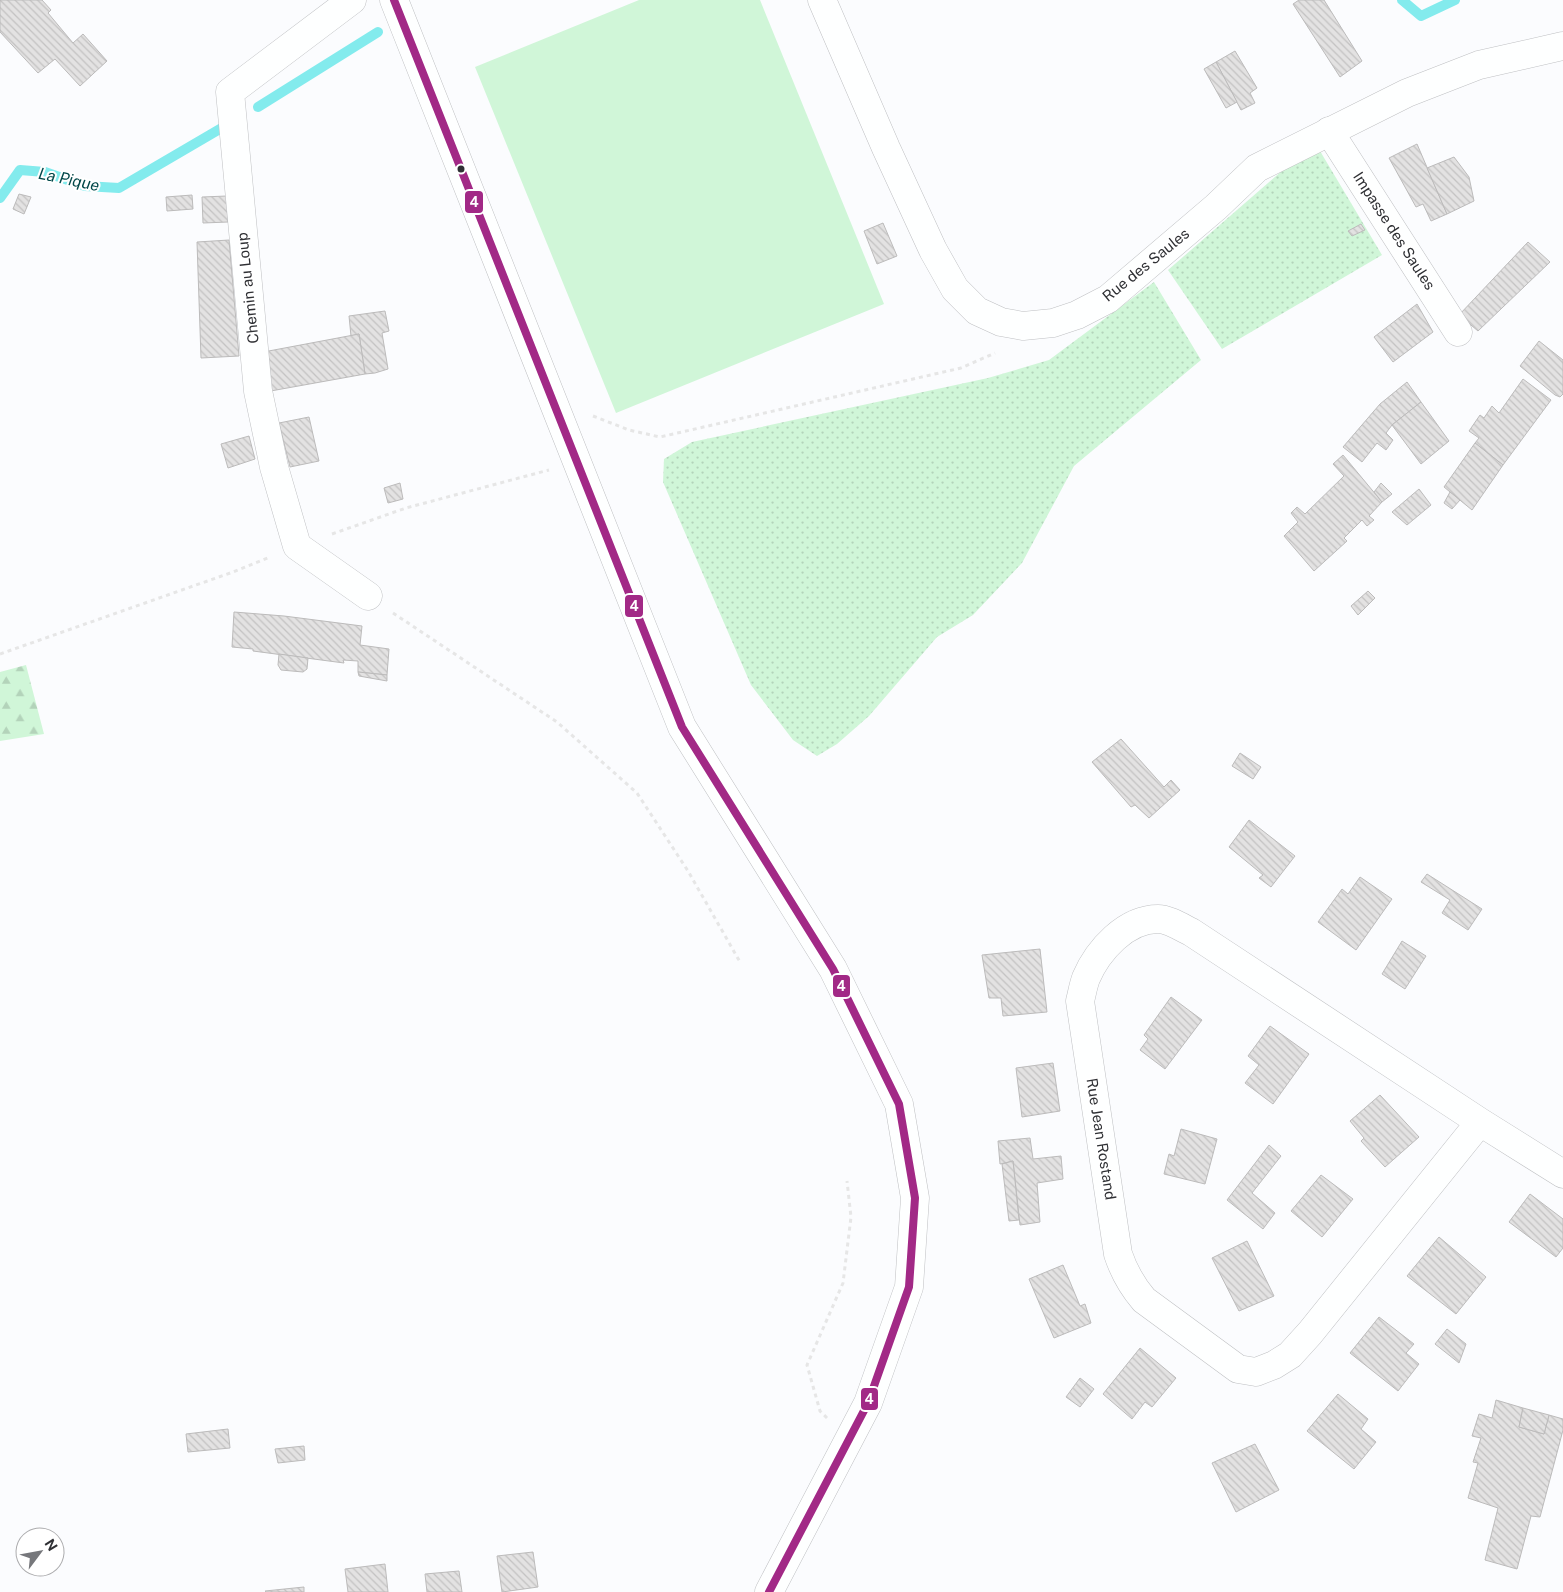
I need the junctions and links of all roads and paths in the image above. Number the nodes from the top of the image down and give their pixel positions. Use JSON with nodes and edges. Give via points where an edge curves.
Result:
{"nodes":[{"id":1,"x":352,"y":0,"type":"edge"},
{"id":2,"x":394,"y":0,"type":"edge"},
{"id":3,"x":822,"y":0,"type":"edge"},
{"id":4,"x":1563,"y":46,"type":"edge"},
{"id":5,"x":1329,"y":131,"type":"junction"},
{"id":6,"x":1023,"y":326,"type":"junction"},
{"id":7,"x":1458,"y":332,"type":"dead end"},
{"id":8,"x":560,"y":419,"type":"junction"},
{"id":9,"x":368,"y":596,"type":"joint"},
{"id":10,"x":740,"y":962,"type":"dead end"},
{"id":11,"x":1480,"y":1122,"type":"junction"},
{"id":12,"x":1563,"y":1174,"type":"edge"},
{"id":13,"x":847,"y":1181,"type":"dead end"},
{"id":14,"x":848,"y":1441,"type":"junction"},
{"id":15,"x":769,"y":1592,"type":"edge"}],
"edges":[{"from":1,"to":9,"type":"street","name":"Chemin au Loup","via":[[230,92],[258,391],[274,467],[297,546]]},
{"from":2,"to":8,"type":"street"},
{"from":3,"to":6,"type":"street","name":"Rue des Saules","via":[[886,148],[933,250],[955,289],[977,311],[1001,322]]},
{"from":4,"to":5,"type":"street","name":"Rue des Saules","via":[[1479,65],[1407,93]]},
{"from":5,"to":6,"type":"street","name":"Rue des Saules","via":[[1257,168],[1108,299],[1053,323]]},
{"from":5,"to":7,"type":"street","name":"Impasse des Saules"},
{"from":6,"to":8,"type":"path","via":[[994,354],[960,368],[660,437],[628,430],[591,415]]},
{"from":8,"to":14,"type":"street","via":[[682,727],[833,969],[899,1104],[915,1198],[909,1287],[868,1403]]},
{"from":9,"to":10,"type":"path","via":[[557,722],[636,792],[688,871]]},
{"from":11,"to":11,"type":"street","name":"Rue Jean Rostand","via":[[1191,932],[1160,919],[1138,922],[1122,932],[1100,954],[1086,978],[1080,1001],[1122,1268],[1144,1300],[1238,1369],[1256,1372],[1290,1355]]},
{"from":11,"to":12,"type":"street","name":"Rue Jean Rostand"},
{"from":13,"to":14,"type":"path","via":[[851,1217],[843,1283],[807,1365],[820,1411]]},
{"from":14,"to":15,"type":"street"}]}
